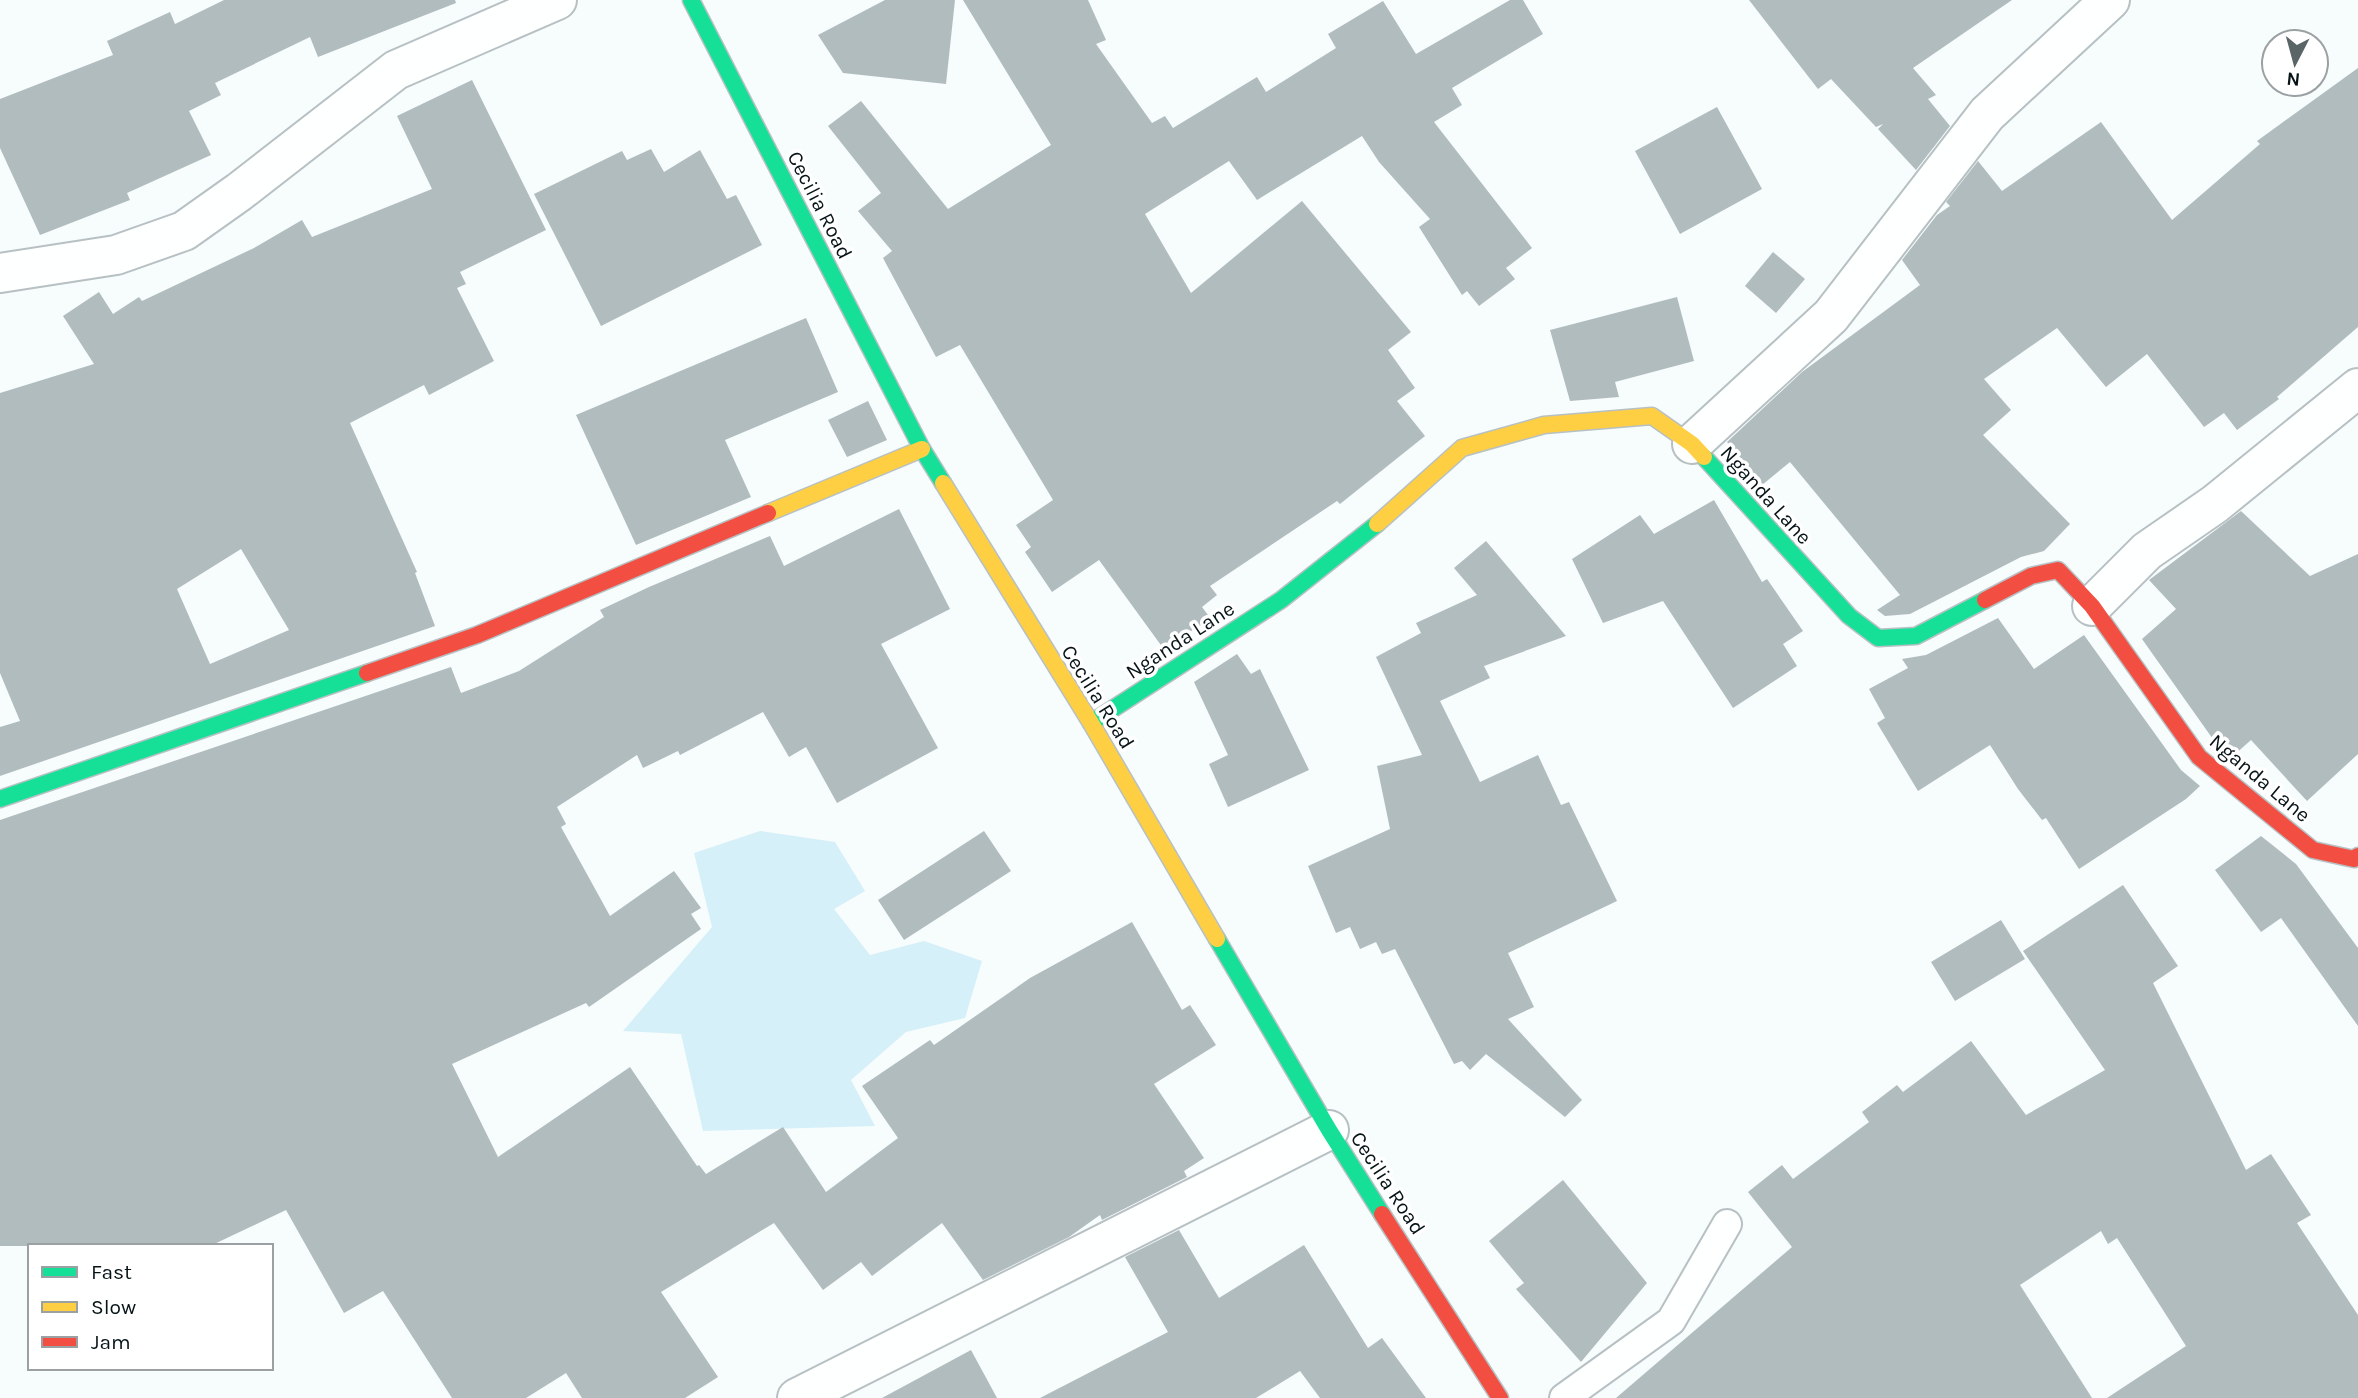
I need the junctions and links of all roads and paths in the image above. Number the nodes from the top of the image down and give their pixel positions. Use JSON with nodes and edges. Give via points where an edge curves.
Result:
{"nodes":[{"id":1,"x":557,"y":0,"type":"edge"},
{"id":2,"x":691,"y":0,"type":"edge"},
{"id":3,"x":2110,"y":0,"type":"edge"},
{"id":4,"x":0,"y":273,"type":"edge"},
{"id":5,"x":2358,"y":388,"type":"edge"},
{"id":6,"x":1692,"y":444,"type":"junction"},
{"id":7,"x":922,"y":449,"type":"junction"},
{"id":8,"x":2092,"y":606,"type":"junction"},
{"id":9,"x":1091,"y":723,"type":"junction"},
{"id":10,"x":0,"y":799,"type":"edge"},
{"id":11,"x":2352,"y":857,"type":"edge"},
{"id":12,"x":1329,"y":1130,"type":"junction"},
{"id":13,"x":1727,"y":1224,"type":"dead end"},
{"id":14,"x":797,"y":1398,"type":"edge"},
{"id":15,"x":1500,"y":1398,"type":"edge"},
{"id":16,"x":1564,"y":1398,"type":"edge"}],
"edges":[{"from":1,"to":4,"type":"street","via":[[396,69],[184,231],[116,255]]},
{"from":2,"to":7,"type":"street","name":"Cecilia Road"},
{"from":3,"to":6,"type":"street","via":[[1987,114],[1831,316]]},
{"from":5,"to":8,"type":"street","via":[[2215,504],[2147,551]]},
{"from":6,"to":8,"type":"street","name":"Nganda Lane","via":[[1849,616],[1878,638],[1916,636],[2031,576],[2058,570]]},
{"from":6,"to":9,"type":"street","name":"Nganda Lane","via":[[1652,416],[1544,425],[1462,448],[1382,520],[1281,600]]},
{"from":7,"to":9,"type":"street","name":"Cecilia Road"},
{"from":7,"to":10,"type":"street","via":[[477,635]]},
{"from":8,"to":11,"type":"street","name":"Nganda Lane","via":[[2199,757],[2314,850]]},
{"from":9,"to":12,"type":"street","name":"Cecilia Road"},
{"from":12,"to":14,"type":"street"},
{"from":12,"to":15,"type":"street","name":"Cecilia Road"},
{"from":13,"to":16,"type":"lane","via":[[1671,1321]]}]}
